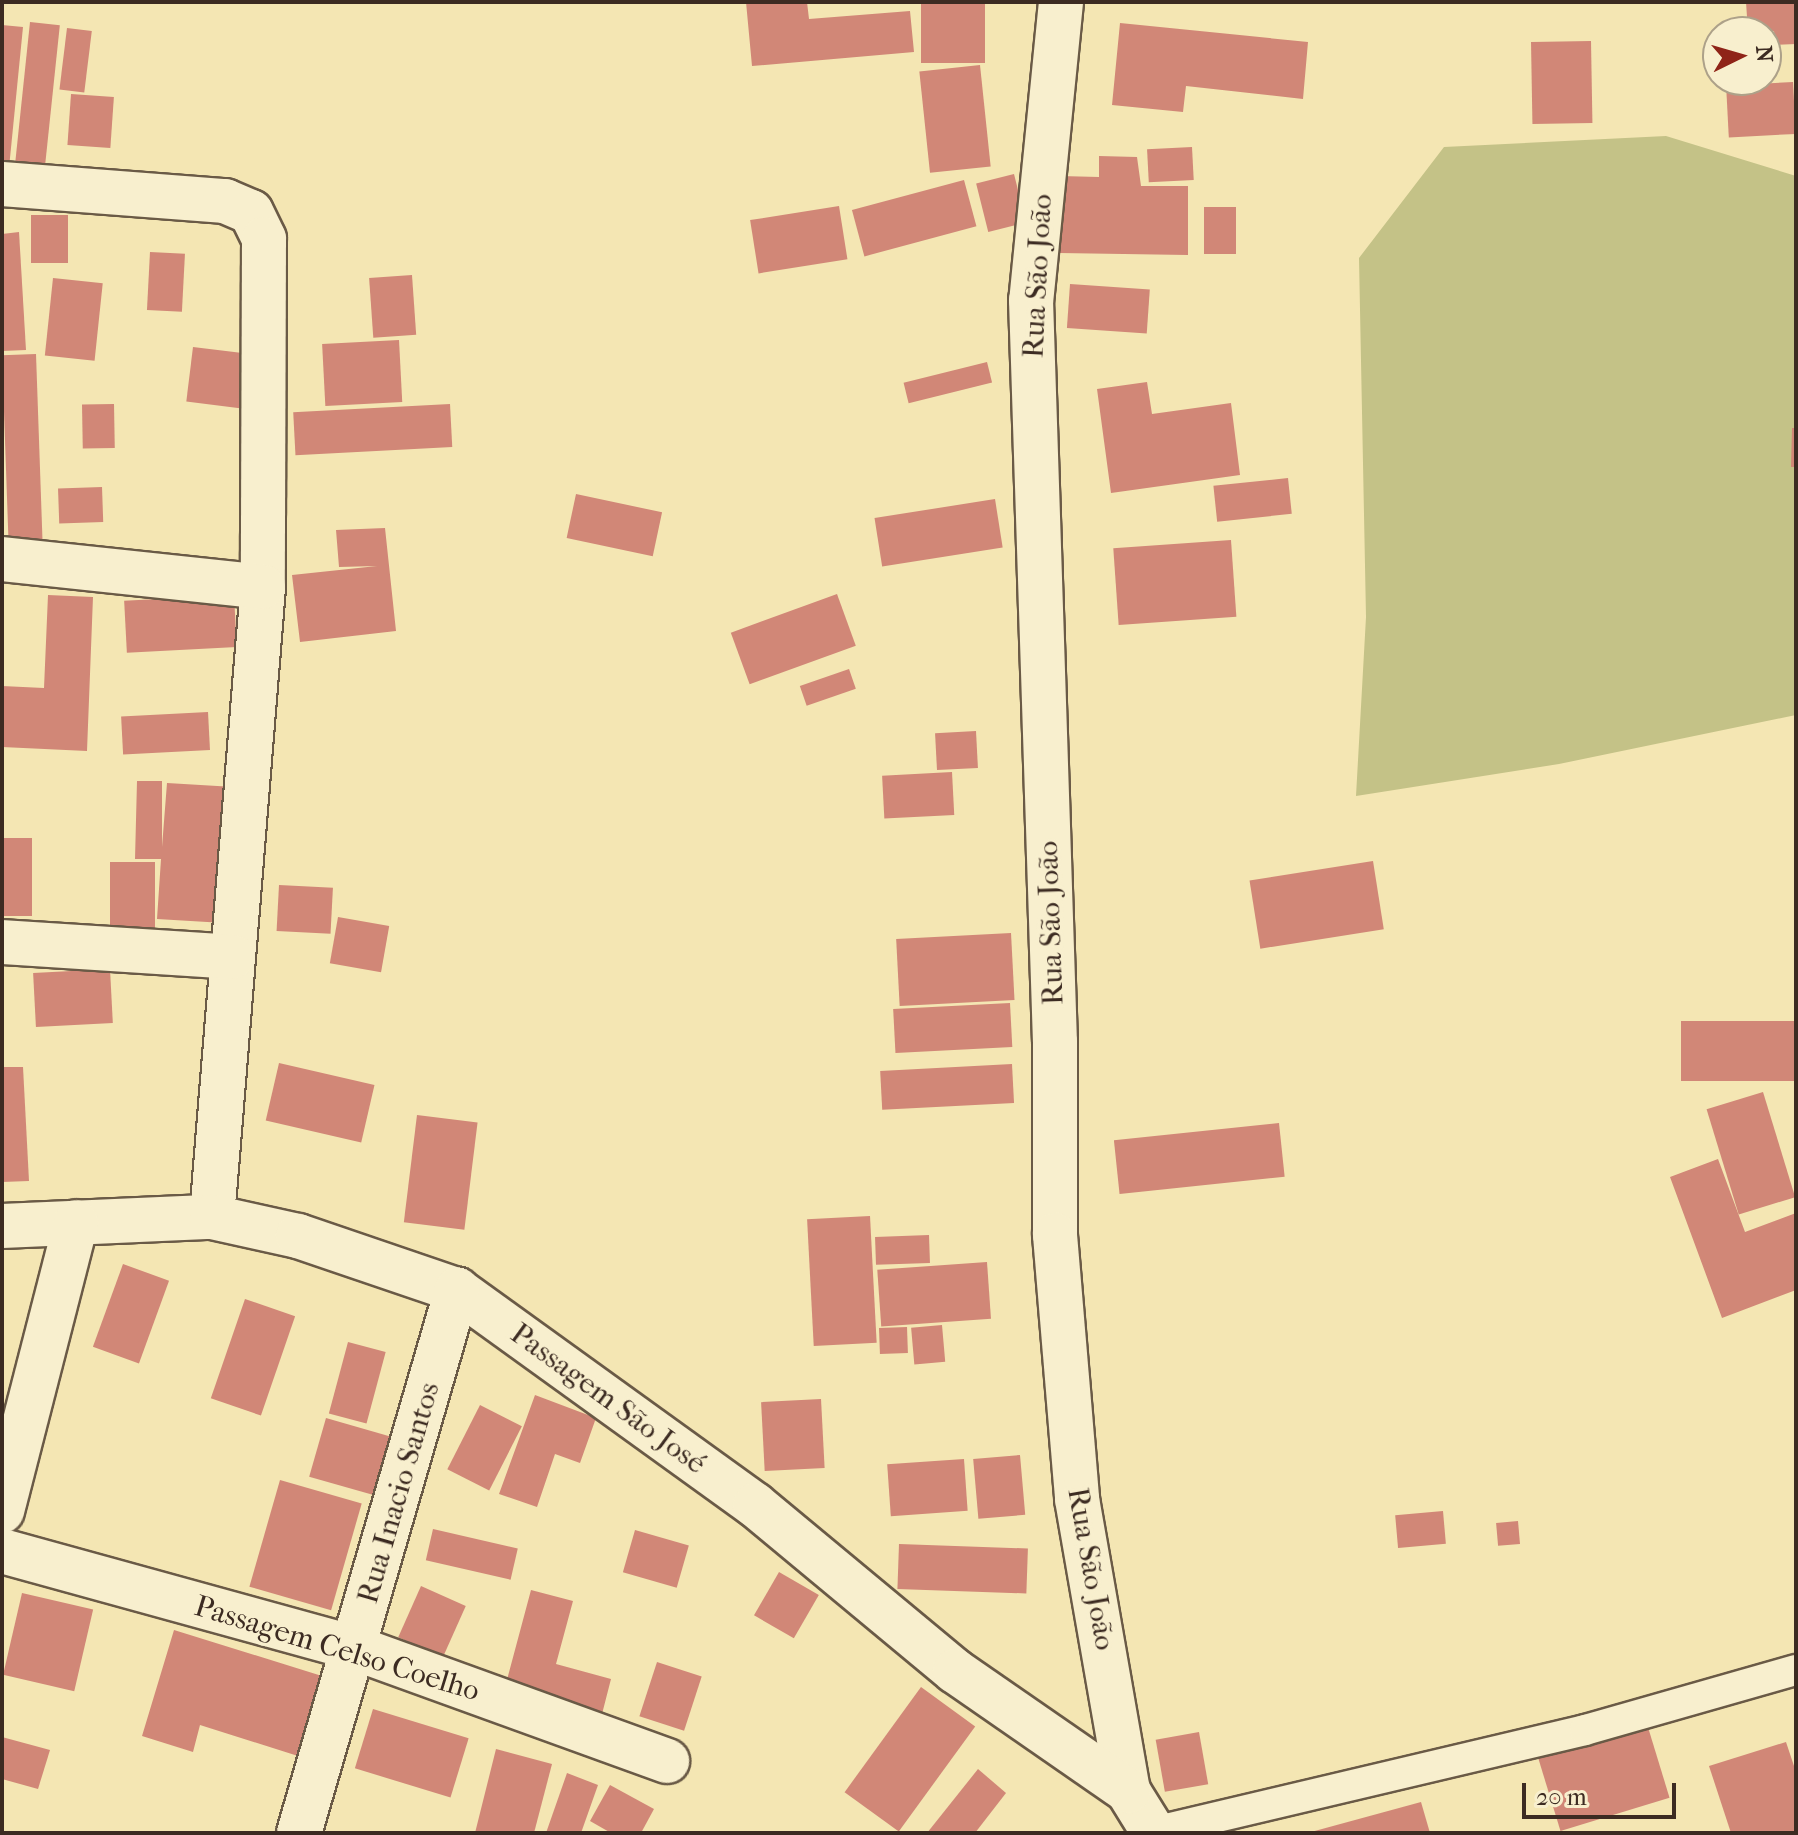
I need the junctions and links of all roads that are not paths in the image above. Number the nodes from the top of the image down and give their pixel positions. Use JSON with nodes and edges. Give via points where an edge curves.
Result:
{"nodes":[{"id":1,"x":1061,"y":2,"type":"edge"},
{"id":2,"x":2,"y":184,"type":"edge"},
{"id":3,"x":2,"y":559,"type":"edge"},
{"id":4,"x":263,"y":587,"type":"junction"},
{"id":5,"x":2,"y":942,"type":"edge"},
{"id":6,"x":233,"y":957,"type":"junction"},
{"id":7,"x":212,"y":1217,"type":"junction"},
{"id":8,"x":76,"y":1222,"type":"junction"},
{"id":9,"x":2,"y":1226,"type":"edge"},
{"id":10,"x":457,"y":1290,"type":"junction"},
{"id":11,"x":2,"y":1511,"type":"edge"},
{"id":12,"x":2,"y":1551,"type":"edge"},
{"id":13,"x":355,"y":1648,"type":"junction"},
{"id":14,"x":1796,"y":1670,"type":"edge"},
{"id":15,"x":667,"y":1761,"type":"dead end"},
{"id":16,"x":1128,"y":1791,"type":"junction"},
{"id":17,"x":299,"y":1833,"type":"edge"},
{"id":18,"x":1154,"y":1833,"type":"edge"}],
"edges":[{"from":1,"to":16,"type":"street","name":"Rua São João","via":[[1031,300],[1055,1042],[1055,1235],[1077,1499]]},
{"from":2,"to":4,"type":"street","via":[[225,201],[251,212],[264,239]]},
{"from":3,"to":4,"type":"street"},
{"from":4,"to":6,"type":"street"},
{"from":5,"to":6,"type":"street"},
{"from":6,"to":7,"type":"street"},
{"from":7,"to":8,"type":"street","name":"Passagem São José"},
{"from":7,"to":10,"type":"street","name":"Passagem São José","via":[[298,1236]]},
{"from":8,"to":9,"type":"street","name":"Passagem São José"},
{"from":8,"to":11,"type":"street"},
{"from":10,"to":13,"type":"street","name":"Rua Inacio Santos"},
{"from":10,"to":16,"type":"street","name":"Passagem São José","via":[[755,1505],[955,1671]]},
{"from":12,"to":13,"type":"street","name":"Passagem Celso Coelho"},
{"from":13,"to":15,"type":"street","name":"Passagem Celso Coelho"},
{"from":13,"to":17,"type":"street","name":"Rua Inacio Santos"},
{"from":14,"to":18,"type":"lane","via":[[1585,1730]]},
{"from":16,"to":18,"type":"street","name":"Rua São João"}]}
